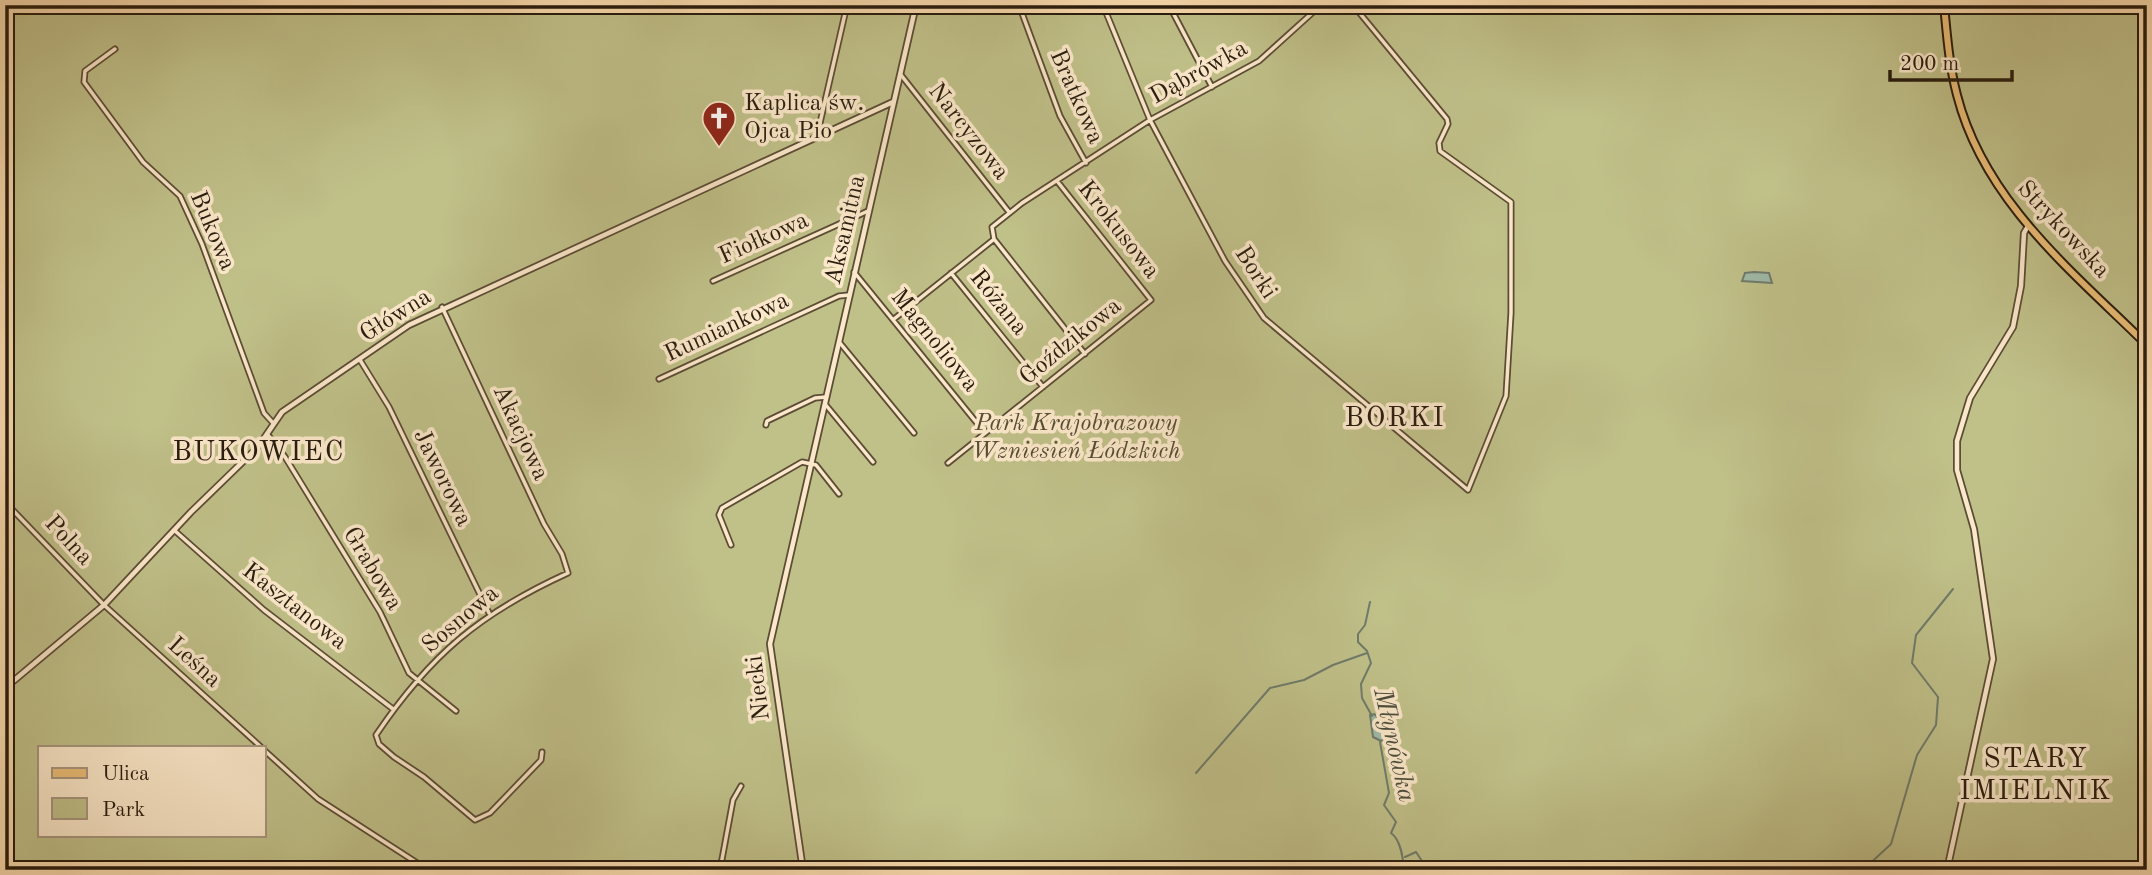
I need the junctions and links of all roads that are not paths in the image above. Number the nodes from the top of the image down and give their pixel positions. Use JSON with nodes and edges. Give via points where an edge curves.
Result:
{"nodes":[{"id":1,"x":847,"y":5,"type":"edge"},
{"id":2,"x":916,"y":5,"type":"edge"},
{"id":3,"x":1019,"y":5,"type":"edge"},
{"id":4,"x":1103,"y":5,"type":"edge"},
{"id":5,"x":1170,"y":5,"type":"edge"},
{"id":6,"x":1321,"y":5,"type":"edge"},
{"id":7,"x":1353,"y":5,"type":"edge"},
{"id":8,"x":1944,"y":5,"type":"edge"},
{"id":9,"x":115,"y":49,"type":"dead end"},
{"id":10,"x":900,"y":74,"type":"junction"},
{"id":11,"x":1212,"y":88,"type":"junction"},
{"id":12,"x":893,"y":102,"type":"junction"},
{"id":13,"x":1150,"y":120,"type":"junction"},
{"id":14,"x":817,"y":138,"type":"junction"},
{"id":15,"x":1086,"y":163,"type":"junction"},
{"id":16,"x":1058,"y":181,"type":"junction"},
{"id":17,"x":867,"y":211,"type":"junction"},
{"id":18,"x":1010,"y":212,"type":"junction"},
{"id":19,"x":2028,"y":226,"type":"junction"},
{"id":20,"x":993,"y":239,"type":"junction"},
{"id":21,"x":854,"y":272,"type":"junction"},
{"id":22,"x":951,"y":273,"type":"junction"},
{"id":23,"x":713,"y":281,"type":"dead end"},
{"id":24,"x":849,"y":295,"type":"junction"},
{"id":25,"x":1151,"y":300,"type":"joint"},
{"id":26,"x":442,"y":307,"type":"junction"},
{"id":27,"x":894,"y":319,"type":"junction"},
{"id":28,"x":838,"y":342,"type":"junction"},
{"id":29,"x":2147,"y":345,"type":"edge"},
{"id":30,"x":1085,"y":354,"type":"junction"},
{"id":31,"x":360,"y":359,"type":"junction"},
{"id":32,"x":659,"y":379,"type":"dead end"},
{"id":33,"x":1043,"y":387,"type":"junction"},
{"id":34,"x":826,"y":397,"type":"junction"},
{"id":35,"x":824,"y":404,"type":"junction"},
{"id":36,"x":273,"y":423,"type":"junction"},
{"id":37,"x":766,"y":425,"type":"dead end"},
{"id":38,"x":914,"y":433,"type":"dead end"},
{"id":39,"x":985,"y":433,"type":"junction"},
{"id":40,"x":268,"y":435,"type":"junction"},
{"id":41,"x":873,"y":462,"type":"dead end"},
{"id":42,"x":811,"y":463,"type":"junction"},
{"id":43,"x":948,"y":463,"type":"dead end"},
{"id":44,"x":839,"y":494,"type":"dead end"},
{"id":45,"x":5,"y":502,"type":"edge"},
{"id":46,"x":174,"y":530,"type":"junction"},
{"id":47,"x":731,"y":545,"type":"dead end"},
{"id":48,"x":568,"y":573,"type":"joint"},
{"id":49,"x":104,"y":605,"type":"junction"},
{"id":50,"x":489,"y":614,"type":"junction"},
{"id":51,"x":418,"y":682,"type":"junction"},
{"id":52,"x":5,"y":688,"type":"edge"},
{"id":53,"x":393,"y":709,"type":"junction"},
{"id":54,"x":456,"y":711,"type":"dead end"},
{"id":55,"x":259,"y":746,"type":"edge"},
{"id":56,"x":542,"y":752,"type":"dead end"},
{"id":57,"x":266,"y":753,"type":"edge"},
{"id":58,"x":741,"y":786,"type":"dead end"},
{"id":59,"x":428,"y":870,"type":"edge"},
{"id":60,"x":720,"y":870,"type":"edge"},
{"id":61,"x":803,"y":870,"type":"edge"},
{"id":62,"x":1947,"y":870,"type":"edge"}],
"edges":[{"from":1,"to":14,"type":"street"},
{"from":2,"to":10,"type":"street","name":"Aksamitna"},
{"from":3,"to":15,"type":"street","name":"Bratkowa","via":[[1060,116]]},
{"from":4,"to":13,"type":"street","name":"Borki"},
{"from":5,"to":11,"type":"street"},
{"from":6,"to":11,"type":"street","name":"Dąbrówka","via":[[1259,61]]},
{"from":7,"to":13,"type":"street","name":"Borki","via":[[1447,119],[1440,150],[1511,202],[1506,396],[1468,490],[1264,318],[1225,261]]},
{"from":8,"to":19,"type":"main road","name":"Strykowska","via":[[1951,70],[1968,130],[1991,177]]},
{"from":9,"to":36,"type":"street","name":"Bukowa","via":[[85,71],[84,82],[144,162],[178,192],[202,244],[264,413]]},
{"from":10,"to":12,"type":"street","name":"Aksamitna"},
{"from":10,"to":18,"type":"street","name":"Narcyzowa"},
{"from":11,"to":13,"type":"street","name":"Dąbrówka"},
{"from":12,"to":14,"type":"street","name":"Główna"},
{"from":12,"to":17,"type":"street","name":"Aksamitna"},
{"from":13,"to":15,"type":"street","name":"Dąbrówka"},
{"from":14,"to":26,"type":"street","name":"Główna"},
{"from":15,"to":16,"type":"street","name":"Dąbrówka"},
{"from":16,"to":18,"type":"street","name":"Dąbrówka"},
{"from":16,"to":25,"type":"street","name":"Krokusowa"},
{"from":17,"to":21,"type":"street","name":"Aksamitna"},
{"from":17,"to":23,"type":"street","name":"Fiołkowa"},
{"from":18,"to":20,"type":"street","via":[[992,227]]},
{"from":19,"to":29,"type":"main road","name":"Strykowska"},
{"from":19,"to":62,"type":"street","via":[[2013,327],[1970,398],[1957,441],[1958,470],[1974,529],[1993,659]]},
{"from":20,"to":22,"type":"street"},
{"from":20,"to":30,"type":"street"},
{"from":21,"to":24,"type":"street","name":"Aksamitna"},
{"from":21,"to":27,"type":"street","name":"Magnoliowa"},
{"from":22,"to":27,"type":"street"},
{"from":22,"to":33,"type":"street","name":"Różana"},
{"from":24,"to":28,"type":"street","name":"Aksamitna"},
{"from":24,"to":32,"type":"street","name":"Rumiankowa"},
{"from":25,"to":30,"type":"street","name":"Goździkowa"},
{"from":26,"to":31,"type":"street","name":"Główna"},
{"from":26,"to":48,"type":"street","name":"Akacjowa"},
{"from":27,"to":39,"type":"street","name":"Magnoliowa"},
{"from":28,"to":34,"type":"street","name":"Aksamitna"},
{"from":28,"to":38,"type":"street"},
{"from":30,"to":33,"type":"street","name":"Goździkowa"},
{"from":31,"to":36,"type":"street","name":"Główna","via":[[282,412]]},
{"from":31,"to":50,"type":"street","name":"Jaworowa","via":[[389,407]]},
{"from":33,"to":39,"type":"street","name":"Goździkowa"},
{"from":34,"to":35,"type":"street","name":"Aksamitna"},
{"from":34,"to":37,"type":"street","via":[[815,398]]},
{"from":35,"to":41,"type":"street"},
{"from":35,"to":42,"type":"street","name":"Aksamitna"},
{"from":36,"to":40,"type":"street","name":"Główna"},
{"from":39,"to":43,"type":"street","name":"Goździkowa"},
{"from":40,"to":46,"type":"street","name":"Główna"},
{"from":40,"to":51,"type":"street","name":"Grabowa","via":[[380,612],[409,673]]},
{"from":42,"to":44,"type":"street"},
{"from":42,"to":47,"type":"street","via":[[802,462],[771,477],[722,508],[719,516]]},
{"from":42,"to":61,"type":"street","name":"Niecki","via":[[770,650]]},
{"from":45,"to":49,"type":"street","name":"Polna"},
{"from":46,"to":49,"type":"street","name":"Główna"},
{"from":46,"to":53,"type":"street","name":"Kasztanowa","via":[[264,610]]},
{"from":48,"to":50,"type":"street","name":"Sosnowa"},
{"from":49,"to":52,"type":"street","name":"Główna"},
{"from":49,"to":55,"type":"street","name":"Leśna"},
{"from":50,"to":51,"type":"street","name":"Sosnowa","via":[[442,653]]},
{"from":51,"to":53,"type":"street"},
{"from":51,"to":54,"type":"street","name":"Grabowa"},
{"from":53,"to":56,"type":"street","via":[[376,735],[379,744],[475,820],[490,813],[541,760]]},
{"from":57,"to":59,"type":"street","name":"Leśna","via":[[318,799]]},
{"from":58,"to":60,"type":"street","via":[[733,800]]}]}
